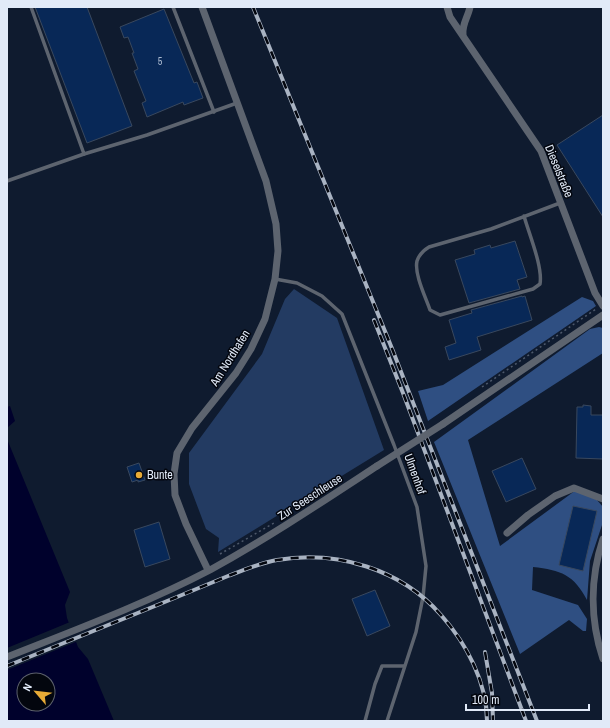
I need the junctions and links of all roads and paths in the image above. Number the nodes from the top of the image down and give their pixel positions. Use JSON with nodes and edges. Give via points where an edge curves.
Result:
{"nodes":[{"id":1,"x":31,"y":7,"type":"edge"},
{"id":2,"x":174,"y":7,"type":"edge"},
{"id":3,"x":202,"y":7,"type":"edge"},
{"id":4,"x":447,"y":7,"type":"edge"},
{"id":5,"x":470,"y":7,"type":"edge"},
{"id":6,"x":463,"y":34,"type":"junction"},
{"id":7,"x":238,"y":102,"type":"junction"},
{"id":8,"x":214,"y":112,"type":"junction"},
{"id":9,"x":84,"y":154,"type":"junction"},
{"id":10,"x":7,"y":182,"type":"edge"},
{"id":11,"x":560,"y":203,"type":"junction"},
{"id":12,"x":524,"y":216,"type":"junction"},
{"id":13,"x":275,"y":279,"type":"junction"},
{"id":14,"x":603,"y":305,"type":"edge"},
{"id":15,"x":603,"y":315,"type":"edge"},
{"id":16,"x":477,"y":391,"type":"dead end"},
{"id":17,"x":603,"y":499,"type":"edge"},
{"id":18,"x":274,"y":523,"type":"dead end"},
{"id":19,"x":507,"y":533,"type":"dead end"},
{"id":20,"x":603,"y":538,"type":"edge"},
{"id":21,"x":219,"y":555,"type":"dead end"},
{"id":22,"x":208,"y":570,"type":"junction"},
{"id":23,"x":7,"y":657,"type":"edge"},
{"id":24,"x":603,"y":659,"type":"edge"},
{"id":25,"x":404,"y":666,"type":"junction"},
{"id":26,"x":365,"y":721,"type":"edge"},
{"id":27,"x":387,"y":721,"type":"edge"}],
"edges":[{"from":1,"to":9,"type":"lane"},
{"from":2,"to":8,"type":"lane"},
{"from":3,"to":7,"type":"street","name":"Am Nordhafen"},
{"from":4,"to":6,"type":"street","name":"Dieselstraße","via":[[450,17]]},
{"from":5,"to":6,"type":"street","via":[[462,27]]},
{"from":6,"to":11,"type":"street","name":"Dieselstraße","via":[[541,151]]},
{"from":7,"to":8,"type":"lane"},
{"from":7,"to":13,"type":"street","name":"Am Nordhafen","via":[[266,181],[276,224],[278,251]]},
{"from":8,"to":9,"type":"lane"},
{"from":9,"to":10,"type":"lane"},
{"from":11,"to":12,"type":"lane"},
{"from":11,"to":14,"type":"street","name":"Dieselstraße","via":[[595,293]]},
{"from":12,"to":12,"type":"lane","via":[[423,251],[417,261],[418,273],[430,310],[440,315],[533,289],[540,284],[538,264]]},
{"from":13,"to":22,"type":"street","name":"Am Nordhafen","via":[[265,319],[251,349],[236,373],[192,428],[177,453],[175,495]]},
{"from":13,"to":25,"type":"lane","name":"Ulmenhof","via":[[297,283],[322,296],[342,314],[417,507],[426,566],[416,632]]},
{"from":14,"to":16,"type":"path"},
{"from":15,"to":22,"type":"street","name":"Zur Seeschleuse","bridge":true,"via":[[443,424],[265,539]]},
{"from":17,"to":19,"type":"street","via":[[574,488],[555,496]]},
{"from":18,"to":21,"type":"path"},
{"from":20,"to":24,"type":"street","via":[[593,597],[594,625]]},
{"from":22,"to":23,"type":"street","name":"Zur Seeschleuse","via":[[146,600]]},
{"from":25,"to":26,"type":"lane","via":[[382,666]]},
{"from":25,"to":27,"type":"lane","name":"Ulmenhof"}]}
